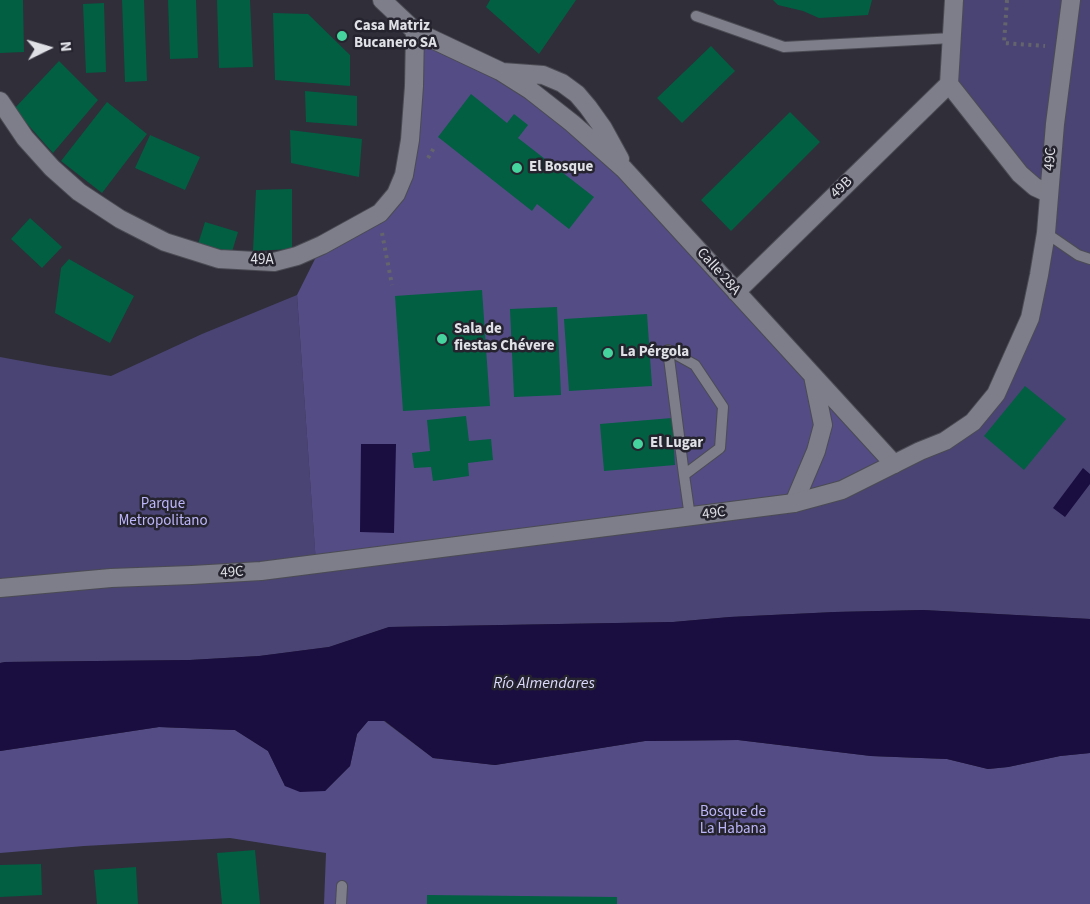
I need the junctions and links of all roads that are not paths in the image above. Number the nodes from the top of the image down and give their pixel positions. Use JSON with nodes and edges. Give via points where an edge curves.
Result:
{"nodes":[{"id":1,"x":382,"y":0,"type":"edge"},
{"id":2,"x":954,"y":0,"type":"edge"},
{"id":3,"x":1071,"y":0,"type":"edge"},
{"id":4,"x":696,"y":16,"type":"dead end"},
{"id":5,"x":415,"y":31,"type":"junction"},
{"id":6,"x":952,"y":38,"type":"junction"},
{"id":7,"x":500,"y":71,"type":"junction"},
{"id":8,"x":949,"y":84,"type":"junction"},
{"id":9,"x":0,"y":101,"type":"edge"},
{"id":10,"x":624,"y":169,"type":"junction"},
{"id":11,"x":1048,"y":193,"type":"junction"},
{"id":12,"x":1046,"y":233,"type":"junction"},
{"id":13,"x":1090,"y":259,"type":"edge"},
{"id":14,"x":736,"y":292,"type":"junction"},
{"id":15,"x":812,"y":375,"type":"junction"},
{"id":16,"x":894,"y":464,"type":"junction"},
{"id":17,"x":684,"y":475,"type":"junction"},
{"id":18,"x":794,"y":503,"type":"junction"},
{"id":19,"x":690,"y":517,"type":"junction"},
{"id":20,"x":0,"y":588,"type":"edge"},
{"id":21,"x":342,"y":886,"type":"dead end"},
{"id":22,"x":341,"y":904,"type":"edge"}],
"edges":[{"from":1,"to":5,"type":"street","name":"Calle 28A"},
{"from":2,"to":6,"type":"street"},
{"from":3,"to":11,"type":"street","name":"49C"},
{"from":4,"to":6,"type":"lane","via":[[784,47]]},
{"from":5,"to":7,"type":"street","name":"Calle 28A"},
{"from":5,"to":9,"type":"street","name":"49A","via":[[410,140],[396,194],[380,213],[322,245],[274,262],[219,259],[165,242],[120,219],[52,168]]},
{"from":6,"to":8,"type":"street"},
{"from":7,"to":10,"type":"street","name":"Calle 28A","via":[[572,123]]},
{"from":7,"to":10,"type":"street","name":"Calle 28A","via":[[543,75],[576,94],[603,128]]},
{"from":8,"to":11,"type":"street","via":[[1020,174]]},
{"from":8,"to":14,"type":"street","name":"49B"},
{"from":10,"to":14,"type":"street","name":"Calle 28A"},
{"from":11,"to":12,"type":"street","name":"49C"},
{"from":12,"to":13,"type":"lane"},
{"from":12,"to":16,"type":"street","name":"49C","via":[[1030,318],[996,394],[972,422],[954,435]]},
{"from":14,"to":15,"type":"street","name":"Calle 28A"},
{"from":15,"to":16,"type":"street","name":"Calle 28A"},
{"from":15,"to":18,"type":"street","via":[[823,425]]},
{"from":16,"to":18,"type":"street","name":"49C","via":[[842,490]]},
{"from":17,"to":17,"type":"lane","via":[[680,441],[668,350],[695,364],[723,407],[720,448]]},
{"from":17,"to":19,"type":"lane"},
{"from":18,"to":19,"type":"street","name":"49C"},
{"from":19,"to":20,"type":"street","name":"49C","via":[[261,572],[111,578]]},
{"from":21,"to":22,"type":"lane"}]}
